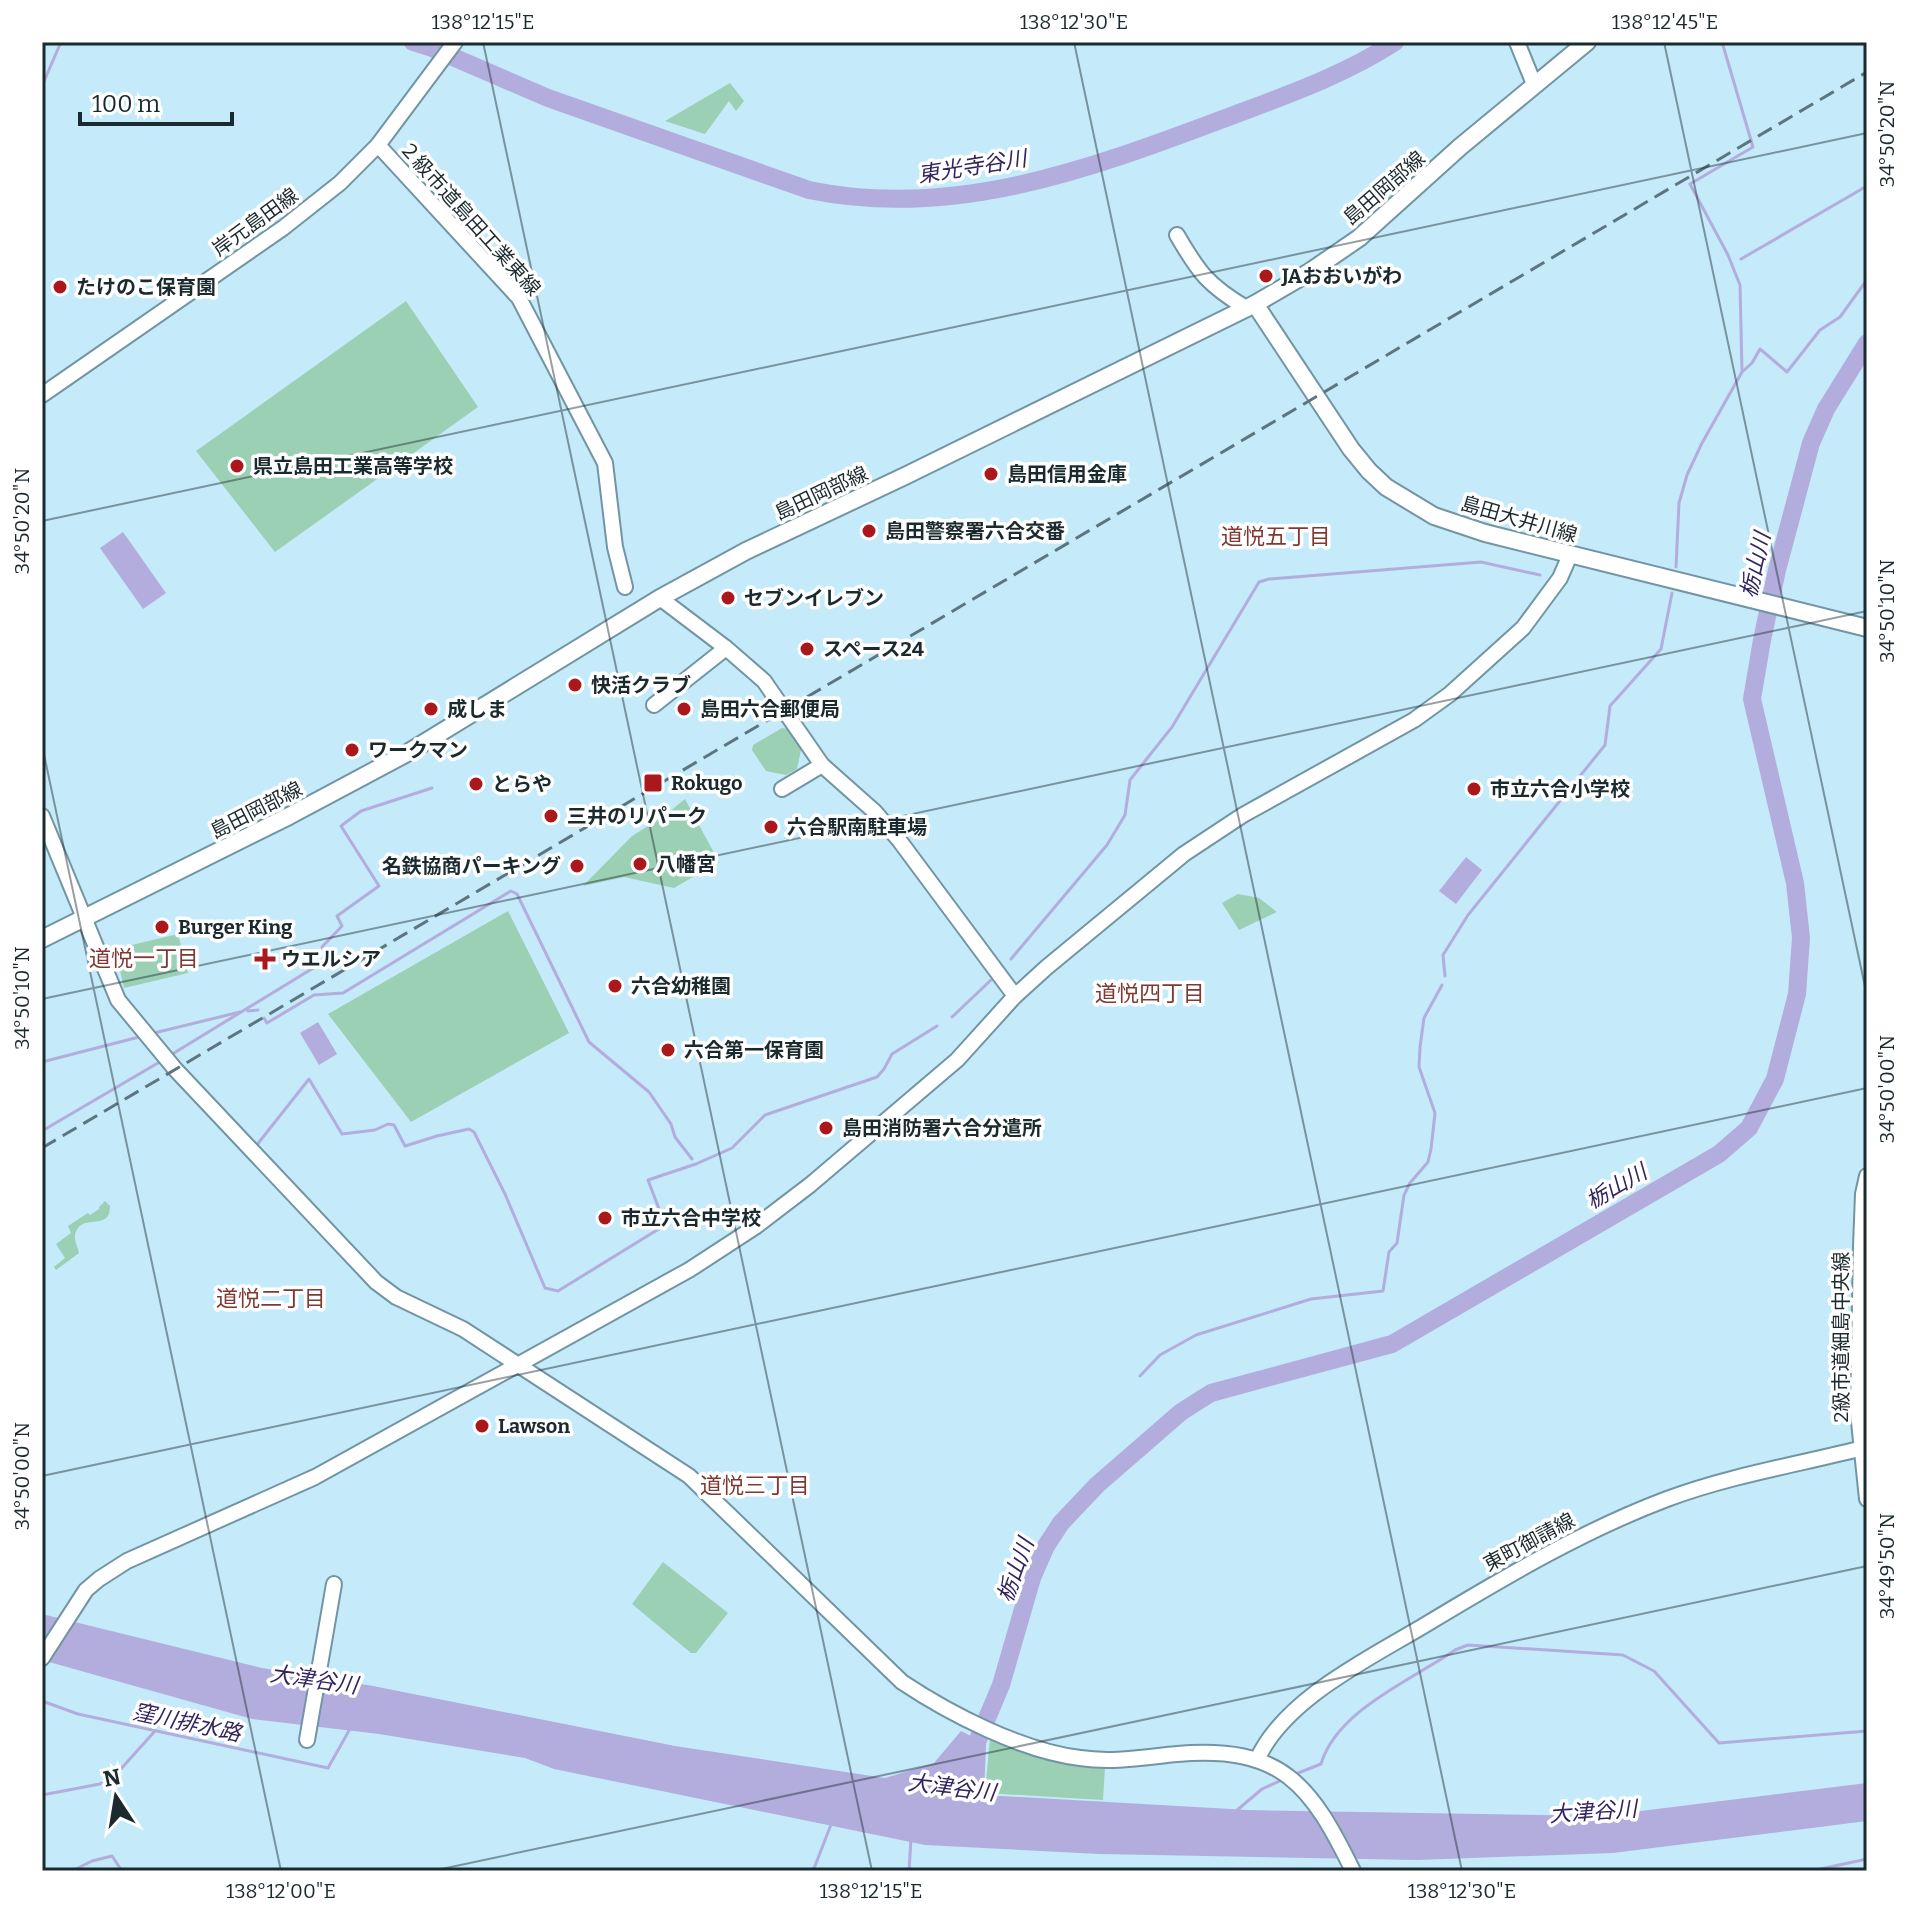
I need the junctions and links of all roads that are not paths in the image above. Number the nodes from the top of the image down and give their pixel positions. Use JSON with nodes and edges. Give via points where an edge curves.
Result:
{"nodes":[{"id":1,"x":455,"y":42,"type":"edge"},
{"id":2,"x":1517,"y":42,"type":"edge"},
{"id":3,"x":1587,"y":42,"type":"edge"},
{"id":4,"x":1534,"y":84,"type":"junction"},
{"id":5,"x":378,"y":145,"type":"junction"},
{"id":6,"x":1177,"y":235,"type":"dead end"},
{"id":7,"x":1250,"y":306,"type":"junction"},
{"id":8,"x":42,"y":395,"type":"edge"},
{"id":9,"x":1570,"y":555,"type":"junction"},
{"id":10,"x":625,"y":587,"type":"dead end"},
{"id":11,"x":660,"y":598,"type":"junction"},
{"id":12,"x":1867,"y":628,"type":"edge"},
{"id":13,"x":726,"y":648,"type":"junction"},
{"id":14,"x":654,"y":705,"type":"dead end"},
{"id":15,"x":822,"y":765,"type":"junction"},
{"id":16,"x":782,"y":789,"type":"dead end"},
{"id":17,"x":42,"y":816,"type":"edge"},
{"id":18,"x":85,"y":918,"type":"junction"},
{"id":19,"x":42,"y":939,"type":"edge"},
{"id":20,"x":1015,"y":996,"type":"junction"},
{"id":21,"x":1867,"y":1176,"type":"edge"},
{"id":22,"x":517,"y":1363,"type":"junction"},
{"id":23,"x":1864,"y":1448,"type":"edge"},
{"id":24,"x":1867,"y":1499,"type":"edge"},
{"id":25,"x":334,"y":1584,"type":"dead end"},
{"id":26,"x":42,"y":1658,"type":"edge"},
{"id":27,"x":307,"y":1740,"type":"dead end"},
{"id":28,"x":1257,"y":1760,"type":"junction"},
{"id":29,"x":1353,"y":1871,"type":"edge"}],
"edges":[{"from":1,"to":5,"type":"street","name":"岸元島田線"},
{"from":2,"to":4,"type":"street"},
{"from":3,"to":4,"type":"main road","name":"島田岡部線"},
{"from":4,"to":7,"type":"main road","name":"島田岡部線","via":[[1359,238]]},
{"from":5,"to":8,"type":"street","name":"岸元島田線","via":[[283,228]]},
{"from":5,"to":10,"type":"street","name":"２級市道島田工業東線","via":[[519,298],[605,463]]},
{"from":6,"to":7,"type":"street","via":[[1217,291]]},
{"from":7,"to":9,"type":"main road","name":"島田大井川線","via":[[1360,461],[1386,487],[1434,516]]},
{"from":7,"to":11,"type":"main road","name":"島田岡部線"},
{"from":9,"to":12,"type":"main road","name":"島田大井川線"},
{"from":9,"to":20,"type":"street","via":[[1560,578],[1523,628],[1450,694],[1184,854]]},
{"from":11,"to":13,"type":"street"},
{"from":11,"to":18,"type":"main road","name":"島田岡部線","via":[[409,752]]},
{"from":13,"to":14,"type":"street"},
{"from":13,"to":15,"type":"street","via":[[773,692]]},
{"from":15,"to":16,"type":"street"},
{"from":15,"to":20,"type":"street","via":[[899,840]]},
{"from":17,"to":18,"type":"street"},
{"from":18,"to":19,"type":"main road","name":"島田岡部線"},
{"from":18,"to":22,"type":"street","via":[[116,995],[165,1058],[296,1200],[396,1297]]},
{"from":20,"to":22,"type":"street","via":[[957,1060],[755,1227],[689,1270]]},
{"from":21,"to":23,"type":"street","name":"2級市道細島中央線","via":[[1858,1412]]},
{"from":22,"to":26,"type":"street","via":[[315,1477],[127,1561],[93,1584]]},
{"from":22,"to":28,"type":"street","via":[[689,1476],[902,1682],[960,1717],[1060,1756],[1110,1761],[1182,1754]]},
{"from":23,"to":24,"type":"street","name":"2級市道細島中央線"},
{"from":23,"to":28,"type":"street","name":"東町御請線","via":[[1670,1498],[1599,1528],[1498,1581],[1320,1690],[1282,1723]]},
{"from":25,"to":27,"type":"street"},
{"from":28,"to":29,"type":"street","via":[[1303,1788],[1323,1812]]}]}
